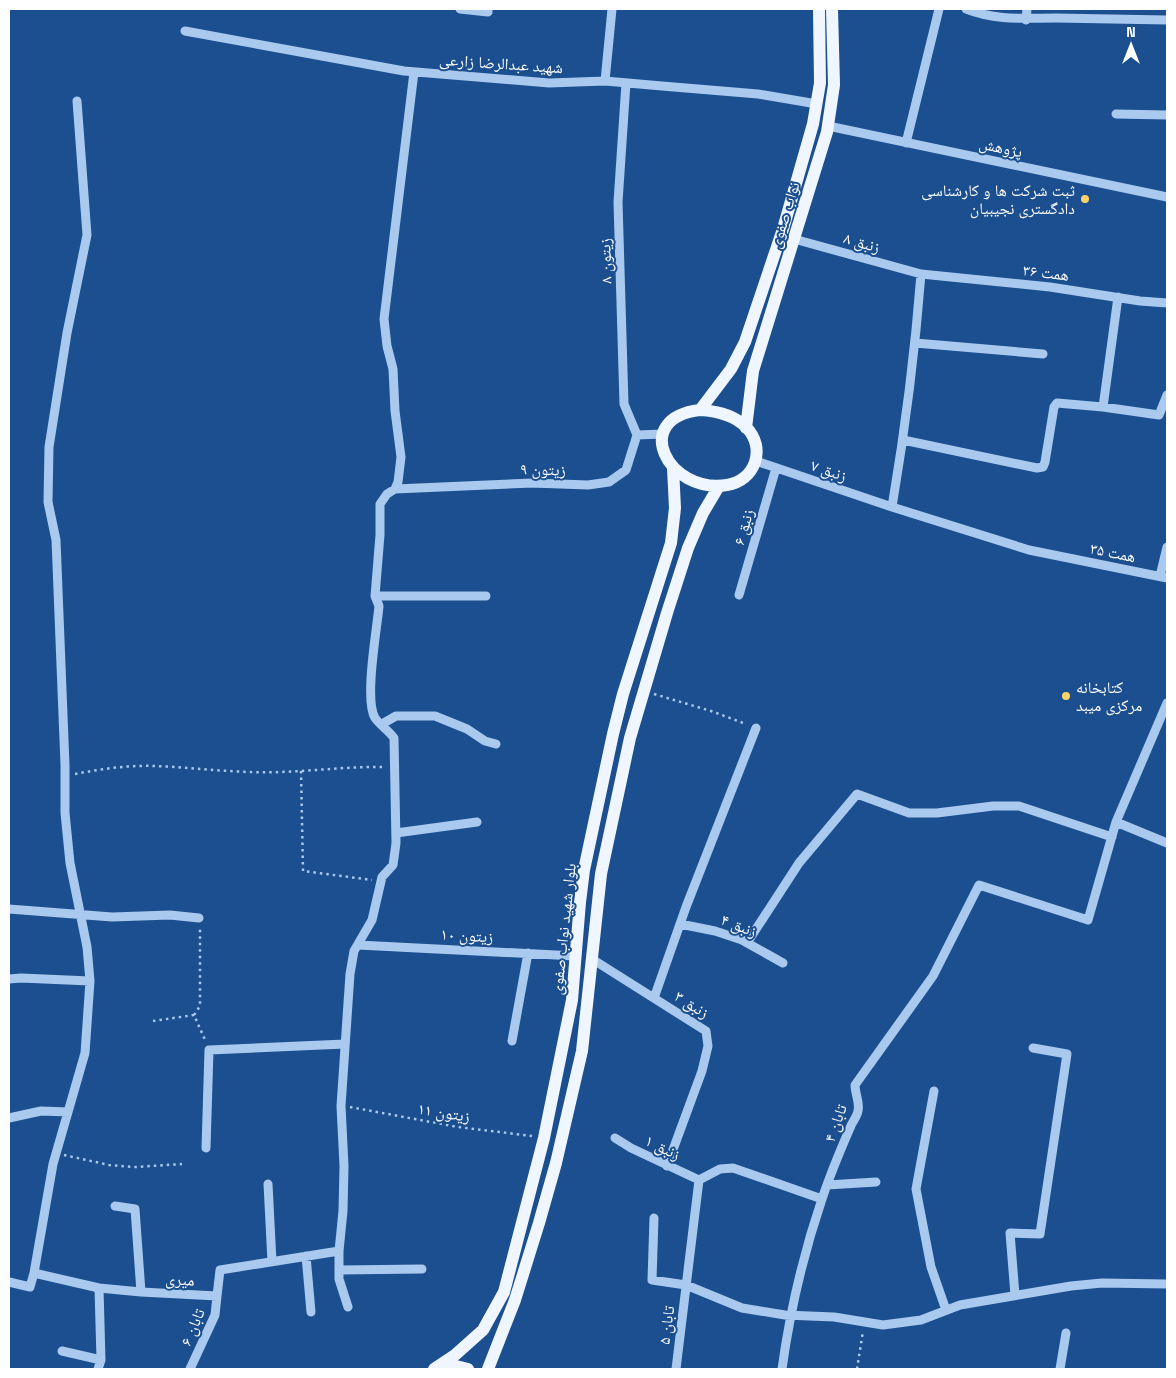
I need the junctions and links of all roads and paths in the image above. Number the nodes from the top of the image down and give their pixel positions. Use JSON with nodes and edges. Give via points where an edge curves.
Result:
{"nodes":[{"id":1,"x":460,"y":9,"type":"edge"},
{"id":2,"x":488,"y":9,"type":"edge"},
{"id":3,"x":612,"y":9,"type":"edge"},
{"id":4,"x":819,"y":9,"type":"edge"},
{"id":5,"x":832,"y":9,"type":"edge"},
{"id":6,"x":939,"y":9,"type":"edge"},
{"id":7,"x":966,"y":9,"type":"edge"},
{"id":8,"x":1027,"y":9,"type":"edge"},
{"id":9,"x":1026,"y":20,"type":"junction"},
{"id":10,"x":1167,"y":20,"type":"edge"},
{"id":11,"x":185,"y":31,"type":"dead end"},
{"id":12,"x":414,"y":72,"type":"junction"},
{"id":13,"x":605,"y":81,"type":"junction"},
{"id":14,"x":626,"y":83,"type":"junction"},
{"id":15,"x":77,"y":101,"type":"dead end"},
{"id":16,"x":817,"y":104,"type":"junction"},
{"id":17,"x":1116,"y":114,"type":"dead end"},
{"id":18,"x":1167,"y":116,"type":"edge"},
{"id":19,"x":828,"y":126,"type":"junction"},
{"id":20,"x":906,"y":143,"type":"junction"},
{"id":21,"x":796,"y":182,"type":"junction"},
{"id":22,"x":810,"y":187,"type":"junction"},
{"id":23,"x":1167,"y":197,"type":"edge"},
{"id":24,"x":794,"y":239,"type":"junction"},
{"id":25,"x":921,"y":274,"type":"junction"},
{"id":26,"x":1118,"y":297,"type":"junction"},
{"id":27,"x":1167,"y":303,"type":"edge"},
{"id":28,"x":915,"y":343,"type":"junction"},
{"id":29,"x":1043,"y":354,"type":"dead end"},
{"id":30,"x":1167,"y":395,"type":"edge"},
{"id":31,"x":1103,"y":406,"type":"junction"},
{"id":32,"x":700,"y":410,"type":"junction"},
{"id":33,"x":746,"y":428,"type":"junction"},
{"id":34,"x":663,"y":434,"type":"junction"},
{"id":35,"x":638,"y":435,"type":"junction"},
{"id":36,"x":903,"y":440,"type":"junction"},
{"id":37,"x":756,"y":462,"type":"junction"},
{"id":38,"x":673,"y":468,"type":"junction"},
{"id":39,"x":776,"y":468,"type":"junction"},
{"id":40,"x":719,"y":486,"type":"junction"},
{"id":41,"x":395,"y":488,"type":"junction"},
{"id":42,"x":892,"y":507,"type":"junction"},
{"id":43,"x":1167,"y":547,"type":"edge"},
{"id":44,"x":1053,"y":555,"type":"joint"},
{"id":45,"x":1164,"y":577,"type":"edge"},
{"id":46,"x":739,"y":595,"type":"dead end"},
{"id":47,"x":375,"y":596,"type":"junction"},
{"id":48,"x":486,"y":596,"type":"dead end"},
{"id":49,"x":643,"y":690,"type":"junction"},
{"id":50,"x":1167,"y":703,"type":"edge"},
{"id":51,"x":382,"y":724,"type":"junction"},
{"id":52,"x":756,"y":728,"type":"joint"},
{"id":53,"x":496,"y":744,"type":"dead end"},
{"id":54,"x":395,"y":767,"type":"junction"},
{"id":55,"x":301,"y":771,"type":"junction"},
{"id":56,"x":65,"y":776,"type":"junction"},
{"id":57,"x":477,"y":822,"type":"dead end"},
{"id":58,"x":1116,"y":822,"type":"junction"},
{"id":59,"x":396,"y":833,"type":"junction"},
{"id":60,"x":1112,"y":837,"type":"junction"},
{"id":61,"x":1167,"y":843,"type":"edge"},
{"id":62,"x":381,"y":881,"type":"junction"},
{"id":63,"x":9,"y":909,"type":"edge"},
{"id":64,"x":81,"y":914,"type":"junction"},
{"id":65,"x":200,"y":918,"type":"joint"},
{"id":66,"x":680,"y":924,"type":"junction"},
{"id":67,"x":748,"y":943,"type":"junction"},
{"id":68,"x":358,"y":945,"type":"junction"},
{"id":69,"x":528,"y":953,"type":"junction"},
{"id":70,"x":575,"y":956,"type":"junction"},
{"id":71,"x":592,"y":959,"type":"junction"},
{"id":72,"x":784,"y":963,"type":"dead end"},
{"id":73,"x":9,"y":979,"type":"edge"},
{"id":74,"x":90,"y":982,"type":"junction"},
{"id":75,"x":654,"y":998,"type":"junction"},
{"id":76,"x":572,"y":1000,"type":"junction"},
{"id":77,"x":588,"y":1002,"type":"junction"},
{"id":78,"x":194,"y":1015,"type":"junction"},
{"id":79,"x":153,"y":1021,"type":"dead end"},
{"id":80,"x":512,"y":1041,"type":"dead end"},
{"id":81,"x":346,"y":1044,"type":"junction"},
{"id":82,"x":1033,"y":1048,"type":"dead end"},
{"id":83,"x":209,"y":1050,"type":"junction"},
{"id":84,"x":934,"y":1091,"type":"dead end"},
{"id":85,"x":341,"y":1106,"type":"junction"},
{"id":86,"x":68,"y":1112,"type":"junction"},
{"id":87,"x":9,"y":1118,"type":"edge"},
{"id":88,"x":544,"y":1138,"type":"junction"},
{"id":89,"x":615,"y":1138,"type":"dead end"},
{"id":90,"x":206,"y":1148,"type":"dead end"},
{"id":91,"x":56,"y":1154,"type":"junction"},
{"id":92,"x":182,"y":1164,"type":"dead end"},
{"id":93,"x":667,"y":1166,"type":"junction"},
{"id":94,"x":699,"y":1180,"type":"junction"},
{"id":95,"x":876,"y":1182,"type":"dead end"},
{"id":96,"x":268,"y":1184,"type":"dead end"},
{"id":97,"x":827,"y":1185,"type":"junction"},
{"id":98,"x":822,"y":1199,"type":"junction"},
{"id":99,"x":115,"y":1206,"type":"dead end"},
{"id":100,"x":654,"y":1218,"type":"dead end"},
{"id":101,"x":338,"y":1251,"type":"junction"},
{"id":102,"x":306,"y":1256,"type":"junction"},
{"id":103,"x":272,"y":1262,"type":"junction"},
{"id":104,"x":422,"y":1269,"type":"dead end"},
{"id":105,"x":338,"y":1270,"type":"junction"},
{"id":106,"x":34,"y":1273,"type":"junction"},
{"id":107,"x":9,"y":1282,"type":"edge"},
{"id":108,"x":1167,"y":1284,"type":"edge"},
{"id":109,"x":686,"y":1285,"type":"junction"},
{"id":110,"x":99,"y":1288,"type":"junction"},
{"id":111,"x":141,"y":1292,"type":"junction"},
{"id":112,"x":217,"y":1296,"type":"junction"},
{"id":113,"x":1015,"y":1296,"type":"junction"},
{"id":114,"x":348,"y":1307,"type":"dead end"},
{"id":115,"x":946,"y":1310,"type":"junction"},
{"id":116,"x":311,"y":1312,"type":"dead end"},
{"id":117,"x":790,"y":1316,"type":"junction"},
{"id":118,"x":865,"y":1322,"type":"junction"},
{"id":119,"x":1066,"y":1333,"type":"dead end"},
{"id":120,"x":62,"y":1351,"type":"dead end"},
{"id":121,"x":99,"y":1365,"type":"edge"},
{"id":122,"x":190,"y":1369,"type":"edge"},
{"id":123,"x":434,"y":1369,"type":"edge"},
{"id":124,"x":468,"y":1369,"type":"edge"},
{"id":125,"x":488,"y":1369,"type":"edge"},
{"id":126,"x":676,"y":1369,"type":"edge"},
{"id":127,"x":782,"y":1369,"type":"edge"},
{"id":128,"x":857,"y":1369,"type":"edge"},
{"id":129,"x":1060,"y":1369,"type":"edge"}],
"edges":[{"from":1,"to":2,"type":"street","via":[[488,12]]},
{"from":3,"to":13,"type":"street"},
{"from":4,"to":16,"type":"main road","name":"نواب صفوی","via":[[820,83]]},
{"from":5,"to":19,"type":"main road","name":"نواب صفوی","via":[[834,85]]},
{"from":6,"to":20,"type":"street"},
{"from":7,"to":9,"type":"street","via":[[999,18]]},
{"from":8,"to":9,"type":"street"},
{"from":9,"to":10,"type":"street"},
{"from":11,"to":12,"type":"street","name":"شهید عبدالرضا زارعی"},
{"from":12,"to":13,"type":"street","name":"شهید عبدالرضا زارعی","via":[[549,83]]},
{"from":12,"to":41,"type":"street","via":[[384,320],[393,369],[401,457]]},
{"from":13,"to":14,"type":"street","name":"شهید عبدالرضا زارعی"},
{"from":14,"to":16,"type":"street","name":"شهید عبدالرضا زارعی","via":[[758,94]]},
{"from":14,"to":35,"type":"street","name":"زیتون ۸","via":[[618,202],[624,404]]},
{"from":15,"to":56,"type":"street","via":[[87,235],[49,447],[48,502],[56,540]]},
{"from":16,"to":21,"type":"main road","name":"نواب صفوی"},
{"from":17,"to":18,"type":"street"},
{"from":19,"to":20,"type":"street","name":"پژوهش"},
{"from":19,"to":22,"type":"main road","name":"نواب صفوی"},
{"from":20,"to":23,"type":"street","name":"پژوهش"},
{"from":21,"to":22,"type":"main road"},
{"from":21,"to":32,"type":"main road","name":"نواب صفوی","via":[[745,342],[731,369]]},
{"from":22,"to":24,"type":"main road","name":"نواب صفوی"},
{"from":24,"to":25,"type":"street","name":"زنبق ۸"},
{"from":24,"to":33,"type":"main road","name":"نواب صفوی","via":[[753,371]]},
{"from":25,"to":26,"type":"street","name":"همت ۳۶","via":[[1050,286]]},
{"from":25,"to":28,"type":"street"},
{"from":26,"to":27,"type":"street","name":"همت ۳۶"},
{"from":26,"to":31,"type":"street"},
{"from":28,"to":29,"type":"street"},
{"from":28,"to":36,"type":"street"},
{"from":30,"to":31,"type":"street","via":[[1159,415]]},
{"from":31,"to":36,"type":"street","via":[[1058,403],[1054,407],[1045,462],[1037,468]]},
{"from":32,"to":33,"type":"main road","via":[[720,413]]},
{"from":32,"to":34,"type":"main road","via":[[678,416]]},
{"from":33,"to":37,"type":"main road","via":[[757,449]]},
{"from":34,"to":35,"type":"street"},
{"from":34,"to":38,"type":"main road","via":[[662,447]]},
{"from":35,"to":41,"type":"street","name":"زیتون ۹","via":[[626,470],[609,482]]},
{"from":36,"to":42,"type":"street"},
{"from":37,"to":39,"type":"street","name":"زنبق ۷"},
{"from":37,"to":40,"type":"main road","via":[[741,480]]},
{"from":38,"to":40,"type":"main road","via":[[699,483]]},
{"from":38,"to":70,"type":"main road","name":"بلوار شهید نواب صفوی","via":[[675,508],[671,543],[613,734],[584,870]]},
{"from":39,"to":42,"type":"street","name":"زنبق ۷"},
{"from":39,"to":46,"type":"street","name":"زنبق ۶"},
{"from":40,"to":49,"type":"main road","name":"بلوار شهید نواب صفوی","via":[[688,548]]},
{"from":41,"to":47,"type":"street","via":[[380,504]]},
{"from":42,"to":44,"type":"street","name":"زنبق ۷"},
{"from":43,"to":45,"type":"street"},
{"from":44,"to":45,"type":"street","name":"همت ۳۵"},
{"from":47,"to":48,"type":"street"},
{"from":47,"to":51,"type":"street","via":[[379,606],[371,707]]},
{"from":49,"to":52,"type":"path"},
{"from":49,"to":71,"type":"main road","name":"بلوار شهید نواب صفوی","via":[[602,874]]},
{"from":50,"to":58,"type":"street"},
{"from":51,"to":53,"type":"street","via":[[396,716],[435,716]]},
{"from":51,"to":54,"type":"street","via":[[394,738]]},
{"from":52,"to":66,"type":"street"},
{"from":54,"to":55,"type":"path","via":[[352,766]]},
{"from":54,"to":59,"type":"street"},
{"from":55,"to":56,"type":"path","via":[[250,772],[152,765],[107,768]]},
{"from":55,"to":62,"type":"path","via":[[303,870]]},
{"from":56,"to":64,"type":"street","via":[[70,862]]},
{"from":57,"to":59,"type":"street"},
{"from":58,"to":60,"type":"street"},
{"from":58,"to":61,"type":"street"},
{"from":59,"to":62,"type":"street","via":[[394,865]]},
{"from":60,"to":67,"type":"street","via":[[1019,806],[909,813],[857,794],[799,863]]},
{"from":60,"to":97,"type":"street","name":"تابان ۴","via":[[1088,920],[979,885],[933,976],[855,1085],[858,1112]]},
{"from":62,"to":68,"type":"street","via":[[372,920]]},
{"from":63,"to":64,"type":"street"},
{"from":64,"to":65,"type":"street"},
{"from":64,"to":74,"type":"street"},
{"from":65,"to":78,"type":"path","via":[[200,1006]]},
{"from":66,"to":67,"type":"street","name":"زنبق ۴","via":[[715,931]]},
{"from":66,"to":75,"type":"street"},
{"from":67,"to":72,"type":"street","name":"زنبق ۴"},
{"from":68,"to":69,"type":"street","name":"زیتون ۱۰"},
{"from":68,"to":81,"type":"street","via":[[350,974]]},
{"from":69,"to":70,"type":"street","name":"زیتون ۱۰"},
{"from":69,"to":80,"type":"street"},
{"from":70,"to":76,"type":"main road","name":"بلوار شهید نواب صفوی"},
{"from":71,"to":75,"type":"street","name":"زنبق ۳"},
{"from":71,"to":77,"type":"main road","name":"بلوار شهید نواب صفوی"},
{"from":73,"to":74,"type":"street"},
{"from":74,"to":86,"type":"street","via":[[85,1053]]},
{"from":75,"to":93,"type":"street","name":"زنبق ۳","via":[[706,1031],[708,1046]]},
{"from":76,"to":77,"type":"main road"},
{"from":76,"to":88,"type":"main road","name":"بلوار شهید نواب صفوی"},
{"from":77,"to":125,"type":"main road","name":"بلوار شهید نواب صفوی","via":[[582,1051],[556,1163],[515,1300]]},
{"from":78,"to":79,"type":"path"},
{"from":78,"to":83,"type":"path"},
{"from":81,"to":83,"type":"street"},
{"from":81,"to":85,"type":"street"},
{"from":82,"to":113,"type":"street","via":[[1067,1054],[1040,1234],[1010,1233]]},
{"from":83,"to":90,"type":"street"},
{"from":84,"to":115,"type":"street","via":[[916,1189],[931,1267]]},
{"from":85,"to":88,"type":"path","name":"زیتون ۱۱","via":[[458,1127]]},
{"from":85,"to":101,"type":"street","via":[[344,1166]]},
{"from":86,"to":87,"type":"street","via":[[41,1111]]},
{"from":86,"to":91,"type":"street"},
{"from":88,"to":123,"type":"main road","name":"بلوار شهید نواب صفوی","via":[[504,1292],[483,1330]]},
{"from":89,"to":93,"type":"street","name":"زنبق ۱"},
{"from":91,"to":92,"type":"path","via":[[109,1165]]},
{"from":91,"to":106,"type":"street"},
{"from":93,"to":94,"type":"street","name":"زنبق ۱"},
{"from":94,"to":98,"type":"street","via":[[720,1169],[733,1168]]},
{"from":94,"to":109,"type":"street","name":"تابان ۵"},
{"from":95,"to":97,"type":"street"},
{"from":96,"to":103,"type":"street"},
{"from":97,"to":98,"type":"street","name":"تابان ۴"},
{"from":98,"to":117,"type":"street","name":"تابان ۴","via":[[799,1273]]},
{"from":99,"to":111,"type":"street","via":[[136,1209]]},
{"from":100,"to":109,"type":"street","via":[[652,1280]]},
{"from":101,"to":102,"type":"street","name":"میری"},
{"from":101,"to":105,"type":"street"},
{"from":102,"to":103,"type":"street","name":"میری"},
{"from":102,"to":116,"type":"street"},
{"from":103,"to":112,"type":"street","name":"میری","via":[[220,1270]]},
{"from":104,"to":105,"type":"street"},
{"from":105,"to":114,"type":"street"},
{"from":106,"to":107,"type":"street","via":[[30,1287]]},
{"from":106,"to":110,"type":"street","name":"میری"},
{"from":108,"to":113,"type":"street","via":[[1102,1283]]},
{"from":109,"to":117,"type":"street","via":[[742,1308]]},
{"from":109,"to":126,"type":"street","name":"تابان ۵"},
{"from":110,"to":111,"type":"street","name":"میری"},
{"from":110,"to":121,"type":"street"},
{"from":111,"to":112,"type":"street","name":"میری"},
{"from":112,"to":122,"type":"street","name":"تابان ۶","via":[[215,1315]]},
{"from":113,"to":115,"type":"street"},
{"from":115,"to":118,"type":"street","via":[[921,1320],[883,1325]]},
{"from":117,"to":118,"type":"street","via":[[834,1317]]},
{"from":117,"to":127,"type":"street","name":"تابان ۴"},
{"from":118,"to":128,"type":"path"},
{"from":119,"to":129,"type":"street"},
{"from":120,"to":121,"type":"street"},
{"from":123,"to":124,"type":"main road","via":[[452,1365]]}]}
